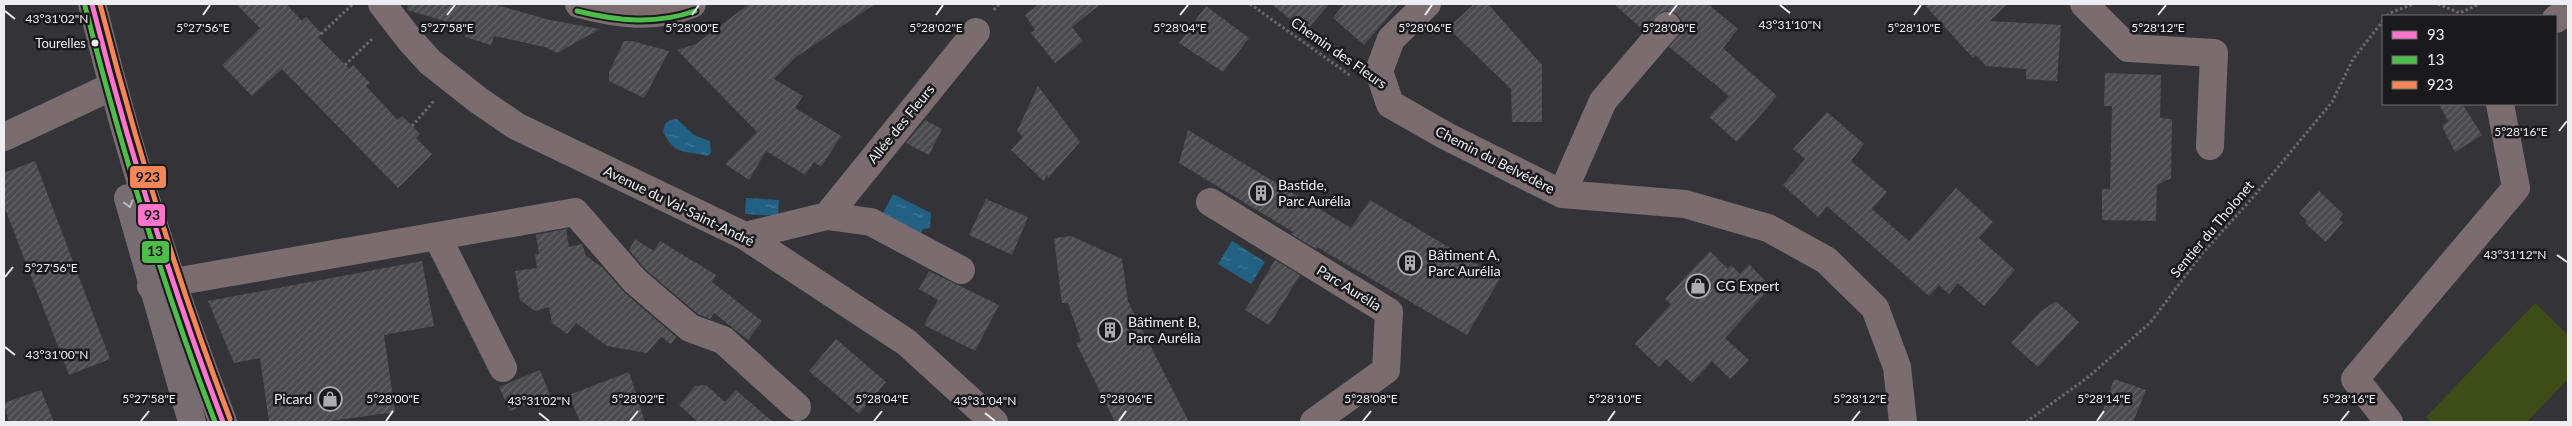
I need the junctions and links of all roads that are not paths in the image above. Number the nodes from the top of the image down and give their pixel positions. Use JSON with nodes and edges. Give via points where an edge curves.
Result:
{"nodes":[{"id":1,"x":79,"y":4,"type":"edge"},
{"id":2,"x":92,"y":4,"type":"edge"},
{"id":3,"x":579,"y":4,"type":"edge"},
{"id":4,"x":692,"y":4,"type":"edge"},
{"id":5,"x":1427,"y":4,"type":"edge"},
{"id":6,"x":2084,"y":4,"type":"edge"},
{"id":7,"x":2568,"y":10,"type":"edge"},
{"id":8,"x":383,"y":14,"type":"edge"},
{"id":9,"x":2557,"y":18,"type":"edge"},
{"id":10,"x":1667,"y":26,"type":"dead end"},
{"id":11,"x":976,"y":32,"type":"dead end"},
{"id":12,"x":106,"y":89,"type":"junction"},
{"id":13,"x":2500,"y":105,"type":"edge"},
{"id":14,"x":4,"y":137,"type":"edge"},
{"id":15,"x":2210,"y":146,"type":"dead end"},
{"id":16,"x":1562,"y":194,"type":"junction"},
{"id":17,"x":1210,"y":202,"type":"dead end"},
{"id":18,"x":827,"y":216,"type":"junction"},
{"id":19,"x":438,"y":236,"type":"junction"},
{"id":20,"x":745,"y":236,"type":"junction"},
{"id":21,"x":961,"y":270,"type":"dead end"},
{"id":22,"x":162,"y":284,"type":"junction"},
{"id":23,"x":503,"y":368,"type":"dead end"},
{"id":24,"x":797,"y":407,"type":"dead end"},
{"id":25,"x":192,"y":422,"type":"edge"},
{"id":26,"x":223,"y":422,"type":"edge"},
{"id":27,"x":994,"y":422,"type":"edge"},
{"id":28,"x":1314,"y":422,"type":"edge"},
{"id":29,"x":1903,"y":422,"type":"edge"},
{"id":30,"x":2389,"y":422,"type":"edge"}],
"edges":[{"from":1,"to":12,"type":"main road"},
{"from":2,"to":12,"type":"main road"},
{"from":3,"to":4,"type":"street","via":[[628,14],[656,14]]},
{"from":5,"to":16,"type":"street","name":"Chemin du Belvédère","via":[[1391,39],[1379,71],[1390,104]]},
{"from":6,"to":15,"type":"street","via":[[2128,48],[2214,52]]},
{"from":7,"to":9,"type":"street"},
{"from":8,"to":20,"type":"street","name":"Avenue du Val-Saint-André","via":[[430,62],[516,126]]},
{"from":10,"to":16,"type":"street","via":[[1604,101]]},
{"from":11,"to":18,"type":"street","name":"Allée des Fleurs"},
{"from":12,"to":14,"type":"street"},
{"from":12,"to":22,"type":"main road"},
{"from":13,"to":30,"type":"street","via":[[2516,188],[2354,379]]},
{"from":16,"to":29,"type":"street","name":"Chemin du Belvédère","via":[[1685,204],[1768,228],[1826,260],[1875,308],[1897,367]]},
{"from":17,"to":28,"type":"street","name":"Parc Aurélia","via":[[1389,312],[1386,370]]},
{"from":18,"to":20,"type":"street"},
{"from":18,"to":21,"type":"street","via":[[871,222]]},
{"from":19,"to":22,"type":"street"},
{"from":19,"to":23,"type":"street"},
{"from":19,"to":24,"type":"street","via":[[574,212],[635,281],[690,328],[723,340]]},
{"from":20,"to":27,"type":"street","name":"Avenue du Val-Saint-André","via":[[906,342]]},
{"from":22,"to":25,"type":"main road"},
{"from":22,"to":26,"type":"main road"}]}
